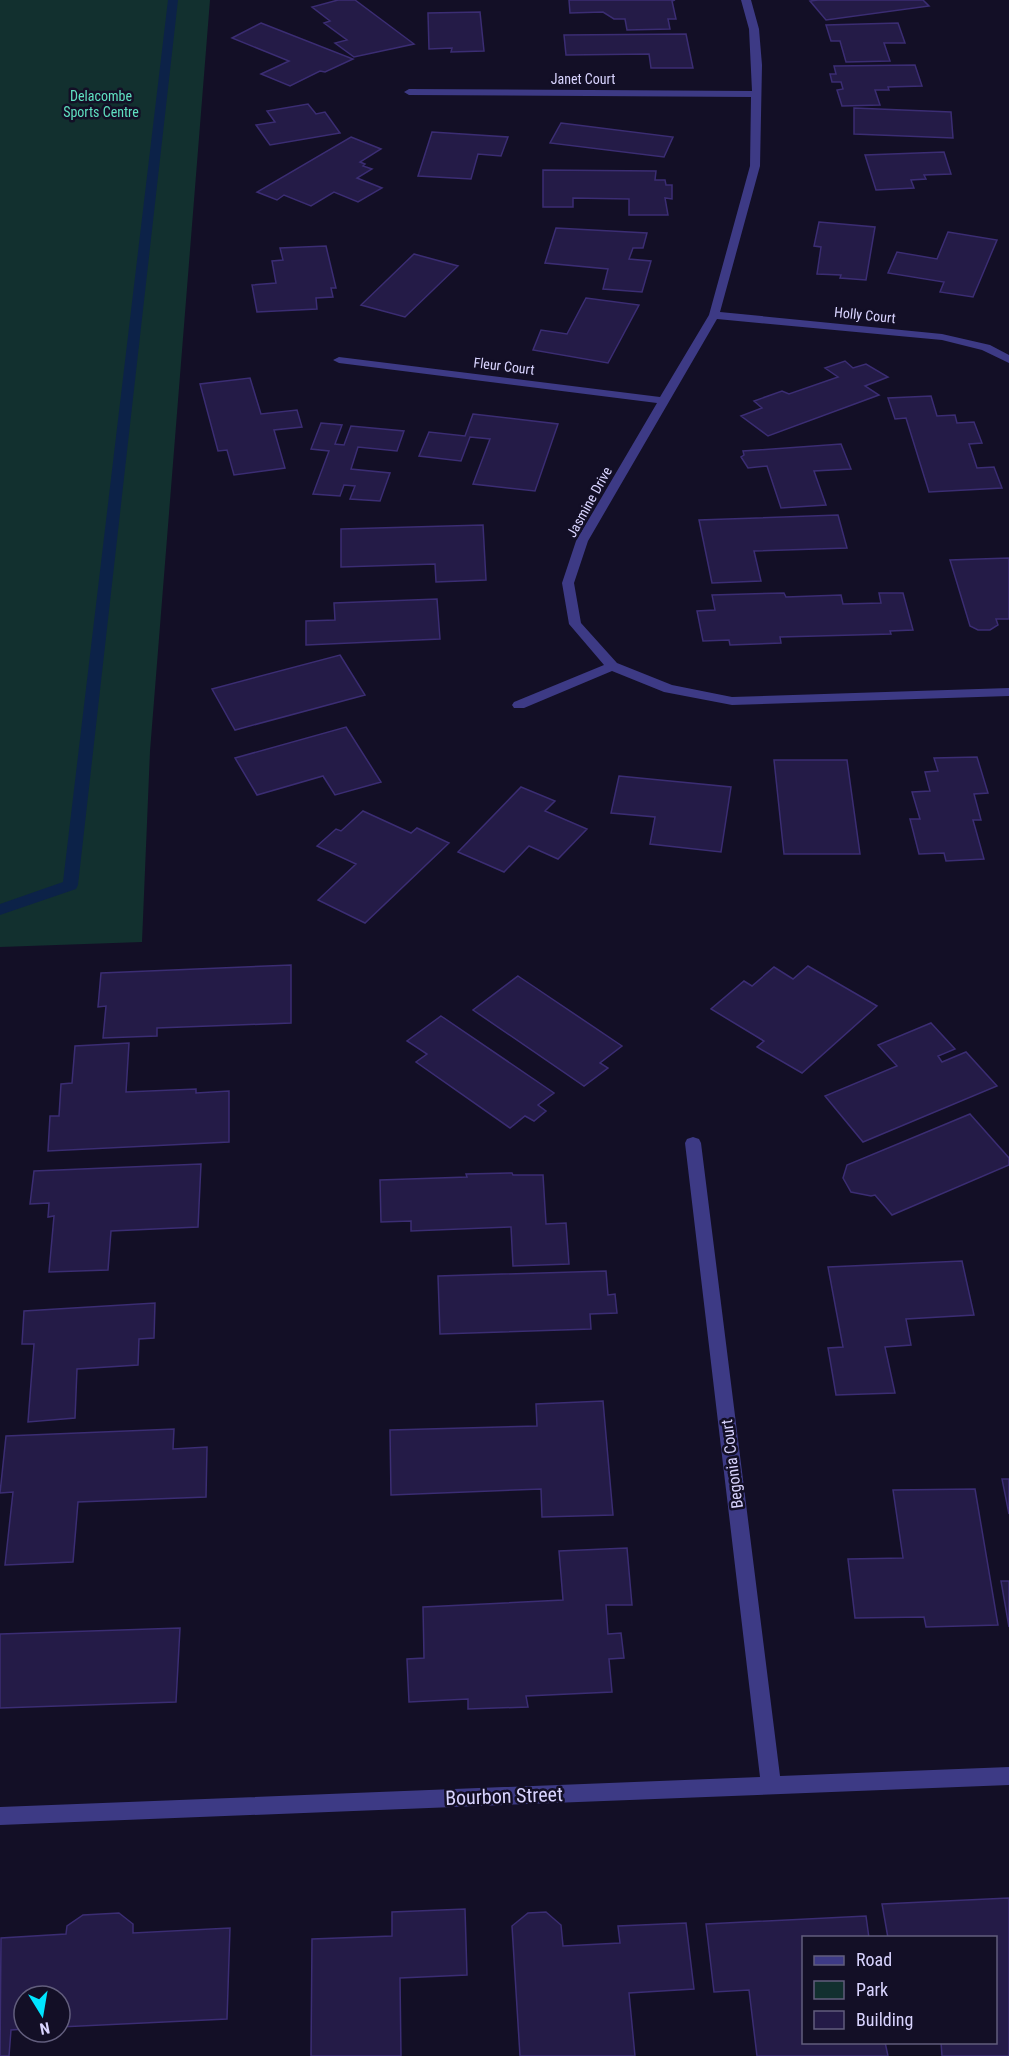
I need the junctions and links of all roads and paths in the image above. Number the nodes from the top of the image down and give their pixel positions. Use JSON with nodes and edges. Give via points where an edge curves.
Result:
{"nodes":[{"id":1,"x":746,"y":0,"type":"edge"},
{"id":2,"x":409,"y":92,"type":"dead end"},
{"id":3,"x":757,"y":94,"type":"junction"},
{"id":4,"x":714,"y":315,"type":"junction"},
{"id":5,"x":339,"y":360,"type":"dead end"},
{"id":6,"x":1009,"y":360,"type":"edge"},
{"id":7,"x":665,"y":401,"type":"junction"},
{"id":8,"x":612,"y":666,"type":"junction"},
{"id":9,"x":1009,"y":692,"type":"edge"},
{"id":10,"x":519,"y":705,"type":"dead end"},
{"id":11,"x":693,"y":1143,"type":"dead end"},
{"id":12,"x":1009,"y":1776,"type":"edge"},
{"id":13,"x":771,"y":1785,"type":"junction"},
{"id":14,"x":0,"y":1816,"type":"edge"}],
"edges":[{"from":1,"to":3,"type":"street","name":"Jasmine Drive","via":[[754,29]]},
{"from":2,"to":3,"type":"street","name":"Janet Court"},
{"from":3,"to":4,"type":"street","name":"Jasmine Drive","via":[[755,166]]},
{"from":4,"to":6,"type":"street","name":"Holly Court","via":[[942,337],[986,347]]},
{"from":4,"to":7,"type":"street","name":"Jasmine Drive"},
{"from":5,"to":7,"type":"street","name":"Fleur Court"},
{"from":7,"to":8,"type":"street","name":"Jasmine Drive","via":[[582,541],[568,584],[575,624]]},
{"from":8,"to":9,"type":"street","name":"Jasmine Drive","via":[[669,689],[732,701]]},
{"from":8,"to":10,"type":"street"},
{"from":11,"to":13,"type":"street","name":"Begonia Court"},
{"from":12,"to":13,"type":"street","name":"Bourbon Street"},
{"from":13,"to":14,"type":"street","name":"Bourbon Street"}]}
